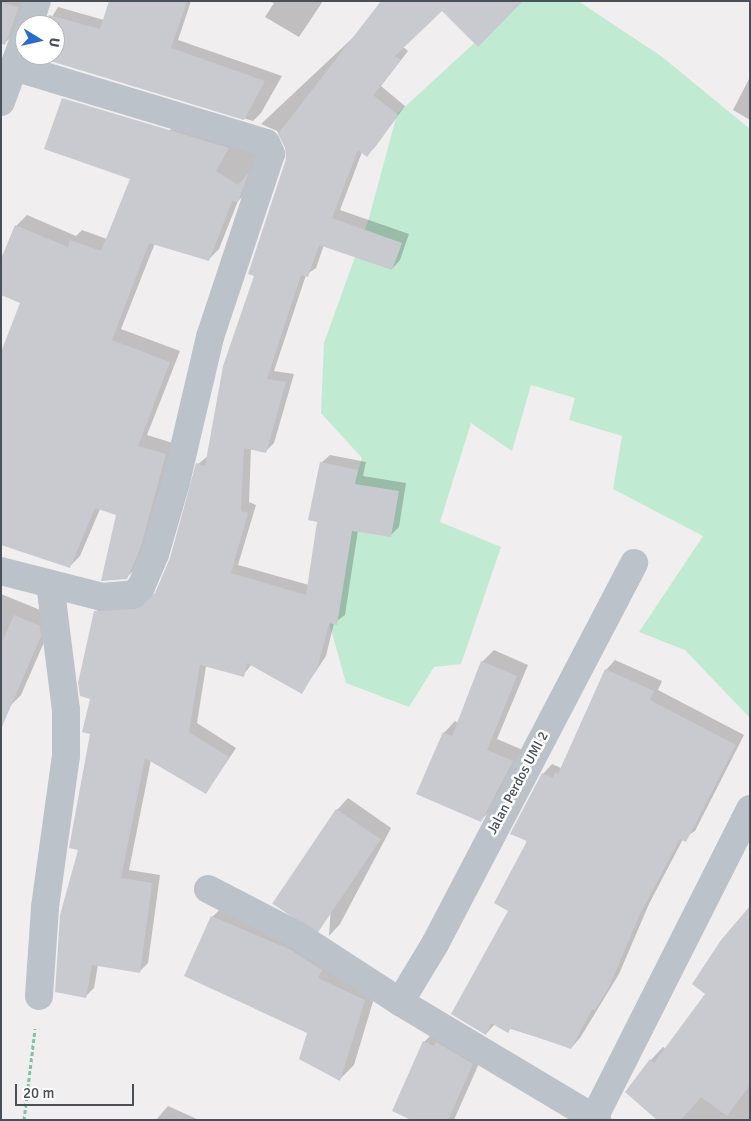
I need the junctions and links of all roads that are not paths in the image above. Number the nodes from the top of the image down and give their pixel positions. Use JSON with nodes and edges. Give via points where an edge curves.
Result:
{"nodes":[{"id":1,"x":37,"y":1,"type":"edge"},
{"id":2,"x":32,"y":15,"type":"edge"},
{"id":3,"x":14,"y":67,"type":"joint"},
{"id":4,"x":1,"y":102,"type":"edge"},
{"id":5,"x":634,"y":563,"type":"dead end"},
{"id":6,"x":1,"y":571,"type":"edge"},
{"id":7,"x":50,"y":584,"type":"junction"},
{"id":8,"x":750,"y":809,"type":"edge"},
{"id":9,"x":208,"y":889,"type":"dead end"},
{"id":10,"x":39,"y":996,"type":"road end"},
{"id":11,"x":400,"y":1002,"type":"junction"},
{"id":12,"x":596,"y":1118,"type":"edge"}],
"edges":[{"from":1,"to":2,"type":"street"},
{"from":3,"to":4,"type":"street"},
{"from":3,"to":7,"type":"street","via":[[266,143],[271,154],[210,337],[176,482],[155,554],[141,587],[134,594],[102,597]]},
{"from":5,"to":11,"type":"street","name":"Jalan Perdos UMI 2","via":[[434,944]]},
{"from":6,"to":7,"type":"street"},
{"from":7,"to":10,"type":"street","via":[[66,710],[66,756],[45,907]]},
{"from":8,"to":12,"type":"street"},
{"from":9,"to":11,"type":"street","via":[[296,934]]},
{"from":11,"to":12,"type":"street"}]}
